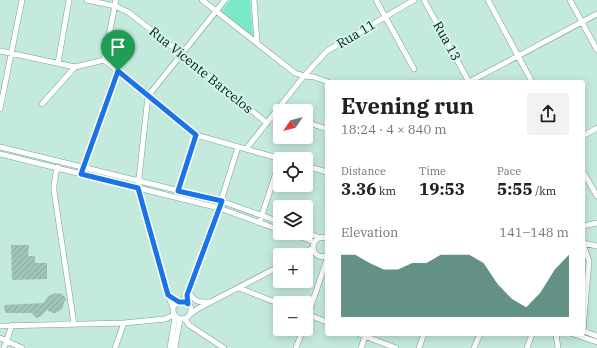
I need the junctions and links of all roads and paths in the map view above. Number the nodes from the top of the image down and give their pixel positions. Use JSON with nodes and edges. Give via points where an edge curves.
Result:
{"nodes":[{"id":1,"x":22,"y":0,"type":"edge"},
{"id":2,"x":69,"y":0,"type":"edge"},
{"id":3,"x":87,"y":0,"type":"edge"},
{"id":4,"x":202,"y":0,"type":"edge"},
{"id":5,"x":225,"y":0,"type":"edge"},
{"id":6,"x":254,"y":0,"type":"edge"},
{"id":7,"x":376,"y":0,"type":"edge"},
{"id":8,"x":414,"y":0,"type":"edge"},
{"id":9,"x":424,"y":0,"type":"edge"},
{"id":10,"x":488,"y":0,"type":"edge"},
{"id":11,"x":570,"y":0,"type":"edge"},
{"id":12,"x":116,"y":3,"type":"edge"},
{"id":13,"x":216,"y":11,"type":"junction"},
{"id":14,"x":597,"y":14,"type":"edge"},
{"id":15,"x":385,"y":17,"type":"junction"},
{"id":16,"x":582,"y":22,"type":"junction"},
{"id":17,"x":257,"y":43,"type":"junction"},
{"id":18,"x":597,"y":50,"type":"edge"},
{"id":19,"x":0,"y":51,"type":"edge"},
{"id":20,"x":10,"y":53,"type":"junction"},
{"id":21,"x":182,"y":54,"type":"junction"},
{"id":22,"x":518,"y":56,"type":"junction"},
{"id":23,"x":104,"y":60,"type":"junction"},
{"id":24,"x":58,"y":63,"type":"junction"},
{"id":25,"x":75,"y":67,"type":"junction"},
{"id":26,"x":414,"y":69,"type":"dead end"},
{"id":27,"x":118,"y":71,"type":"junction"},
{"id":28,"x":304,"y":76,"type":"junction"},
{"id":29,"x":468,"y":80,"type":"edge"},
{"id":30,"x":473,"y":80,"type":"edge"},
{"id":31,"x":531,"y":80,"type":"edge"},
{"id":32,"x":325,"y":81,"type":"edge"},
{"id":33,"x":148,"y":96,"type":"junction"},
{"id":34,"x":42,"y":104,"type":"dead end"},
{"id":35,"x":284,"y":104,"type":"edge"},
{"id":36,"x":0,"y":109,"type":"edge"},
{"id":37,"x":273,"y":117,"type":"edge"},
{"id":38,"x":267,"y":123,"type":"junction"},
{"id":39,"x":313,"y":124,"type":"edge"},
{"id":40,"x":325,"y":128,"type":"edge"},
{"id":41,"x":597,"y":128,"type":"edge"},
{"id":42,"x":196,"y":135,"type":"junction"},
{"id":43,"x":585,"y":135,"type":"edge"},
{"id":44,"x":0,"y":147,"type":"edge"},
{"id":45,"x":238,"y":147,"type":"junction"},
{"id":46,"x":246,"y":150,"type":"junction"},
{"id":47,"x":0,"y":154,"type":"edge"},
{"id":48,"x":33,"y":155,"type":"junction"},
{"id":49,"x":273,"y":157,"type":"edge"},
{"id":50,"x":32,"y":162,"type":"junction"},
{"id":51,"x":57,"y":167,"type":"junction"},
{"id":52,"x":83,"y":168,"type":"junction"},
{"id":53,"x":313,"y":168,"type":"edge"},
{"id":54,"x":325,"y":171,"type":"edge"},
{"id":55,"x":81,"y":174,"type":"junction"},
{"id":56,"x":585,"y":175,"type":"edge"},
{"id":57,"x":138,"y":181,"type":"junction"},
{"id":58,"x":273,"y":181,"type":"edge"},
{"id":59,"x":138,"y":188,"type":"junction"},
{"id":60,"x":178,"y":191,"type":"junction"},
{"id":61,"x":597,"y":196,"type":"edge"},
{"id":62,"x":222,"y":201,"type":"junction"},
{"id":63,"x":219,"y":208,"type":"junction"},
{"id":64,"x":262,"y":215,"type":"junction"},
{"id":65,"x":273,"y":219,"type":"edge"},
{"id":66,"x":259,"y":222,"type":"junction"},
{"id":67,"x":597,"y":223,"type":"edge"},
{"id":68,"x":585,"y":226,"type":"edge"},
{"id":69,"x":273,"y":227,"type":"edge"},
{"id":70,"x":313,"y":235,"type":"edge"},
{"id":71,"x":320,"y":238,"type":"junction"},
{"id":72,"x":325,"y":238,"type":"edge"},
{"id":73,"x":303,"y":240,"type":"edge"},
{"id":74,"x":585,"y":244,"type":"edge"},
{"id":75,"x":313,"y":245,"type":"junction"},
{"id":76,"x":597,"y":246,"type":"edge"},
{"id":77,"x":309,"y":248,"type":"edge"},
{"id":78,"x":585,"y":250,"type":"edge"},
{"id":79,"x":325,"y":258,"type":"edge"},
{"id":80,"x":325,"y":264,"type":"edge"},
{"id":81,"x":273,"y":270,"type":"edge"},
{"id":82,"x":238,"y":288,"type":"junction"},
{"id":83,"x":188,"y":293,"type":"junction"},
{"id":84,"x":168,"y":295,"type":"junction"},
{"id":85,"x":313,"y":297,"type":"edge"},
{"id":86,"x":273,"y":301,"type":"edge"},
{"id":87,"x":180,"y":302,"type":"junction"},
{"id":88,"x":211,"y":302,"type":"junction"},
{"id":89,"x":189,"y":305,"type":"junction"},
{"id":90,"x":173,"y":308,"type":"junction"},
{"id":91,"x":199,"y":308,"type":"junction"},
{"id":92,"x":585,"y":308,"type":"edge"},
{"id":93,"x":190,"y":315,"type":"junction"},
{"id":94,"x":313,"y":316,"type":"edge"},
{"id":95,"x":179,"y":317,"type":"junction"},
{"id":96,"x":325,"y":321,"type":"edge"},
{"id":97,"x":124,"y":323,"type":"junction"},
{"id":98,"x":74,"y":324,"type":"junction"},
{"id":99,"x":12,"y":325,"type":"junction"},
{"id":100,"x":0,"y":326,"type":"edge"},
{"id":101,"x":585,"y":332,"type":"edge"},
{"id":102,"x":300,"y":336,"type":"edge"},
{"id":103,"x":366,"y":336,"type":"edge"},
{"id":104,"x":368,"y":336,"type":"edge"},
{"id":105,"x":423,"y":336,"type":"edge"},
{"id":106,"x":479,"y":336,"type":"edge"},
{"id":107,"x":531,"y":336,"type":"edge"},
{"id":108,"x":556,"y":336,"type":"edge"},
{"id":109,"x":579,"y":336,"type":"edge"},
{"id":110,"x":597,"y":336,"type":"edge"},
{"id":111,"x":0,"y":338,"type":"edge"},
{"id":112,"x":6,"y":341,"type":"junction"},
{"id":113,"x":597,"y":342,"type":"edge"},
{"id":114,"x":2,"y":348,"type":"edge"},
{"id":115,"x":22,"y":348,"type":"edge"},
{"id":116,"x":115,"y":348,"type":"edge"},
{"id":117,"x":170,"y":348,"type":"edge"},
{"id":118,"x":175,"y":348,"type":"edge"},
{"id":119,"x":224,"y":348,"type":"edge"},
{"id":120,"x":296,"y":348,"type":"edge"},
{"id":121,"x":361,"y":348,"type":"edge"},
{"id":122,"x":396,"y":348,"type":"edge"},
{"id":123,"x":419,"y":348,"type":"edge"},
{"id":124,"x":474,"y":348,"type":"edge"},
{"id":125,"x":527,"y":348,"type":"edge"},
{"id":126,"x":558,"y":348,"type":"edge"}],
"edges":[{"from":1,"to":20,"type":"street"},
{"from":2,"to":24,"type":"street"},
{"from":3,"to":12,"type":"street","name":"Rua Vicente Barcelos"},
{"from":4,"to":13,"type":"street"},
{"from":5,"to":13,"type":"street"},
{"from":6,"to":17,"type":"street"},
{"from":7,"to":15,"type":"street"},
{"from":8,"to":15,"type":"street","name":"Rua 11"},
{"from":9,"to":29,"type":"street","name":"Rua 13"},
{"from":10,"to":22,"type":"street"},
{"from":11,"to":16,"type":"street"},
{"from":12,"to":21,"type":"street","name":"Rua Vicente Barcelos"},
{"from":12,"to":23,"type":"street"},
{"from":13,"to":17,"type":"street"},
{"from":13,"to":21,"type":"street"},
{"from":14,"to":16,"type":"street"},
{"from":15,"to":26,"type":"street"},
{"from":15,"to":28,"type":"street","name":"Rua 11","via":[[327,51]]},
{"from":16,"to":18,"type":"street"},
{"from":16,"to":22,"type":"street"},
{"from":17,"to":28,"type":"street","via":[[295,73]]},
{"from":19,"to":20,"type":"street"},
{"from":20,"to":24,"type":"street"},
{"from":20,"to":36,"type":"street"},
{"from":21,"to":33,"type":"street"},
{"from":21,"to":38,"type":"street","name":"Rua Vicente Barcelos"},
{"from":22,"to":30,"type":"street"},
{"from":22,"to":31,"type":"street"},
{"from":23,"to":25,"type":"street"},
{"from":23,"to":27,"type":"street"},
{"from":24,"to":25,"type":"street"},
{"from":25,"to":34,"type":"street"},
{"from":27,"to":33,"type":"street"},
{"from":27,"to":52,"type":"street"},
{"from":28,"to":32,"type":"street"},
{"from":28,"to":35,"type":"street","name":"Rua 11"},
{"from":33,"to":42,"type":"street"},
{"from":33,"to":57,"type":"street"},
{"from":37,"to":38,"type":"street","name":"Rua 11"},
{"from":38,"to":46,"type":"street","name":"Rua 11"},
{"from":39,"to":40,"type":"street"},
{"from":41,"to":43,"type":"street"},
{"from":42,"to":45,"type":"street"},
{"from":42,"to":60,"type":"street"},
{"from":44,"to":48,"type":"street"},
{"from":45,"to":46,"type":"street"},
{"from":45,"to":62,"type":"street"},
{"from":46,"to":49,"type":"street"},
{"from":47,"to":50,"type":"street"},
{"from":48,"to":50,"type":"street"},
{"from":48,"to":52,"type":"street"},
{"from":50,"to":51,"type":"street"},
{"from":51,"to":55,"type":"street"},
{"from":51,"to":98,"type":"street","via":[[54,191]]},
{"from":52,"to":55,"type":"street"},
{"from":52,"to":57,"type":"street"},
{"from":53,"to":54,"type":"street"},
{"from":55,"to":59,"type":"street"},
{"from":56,"to":61,"type":"street"},
{"from":57,"to":59,"type":"street"},
{"from":57,"to":60,"type":"street"},
{"from":58,"to":64,"type":"street"},
{"from":59,"to":63,"type":"street"},
{"from":59,"to":84,"type":"street"},
{"from":60,"to":62,"type":"street"},
{"from":62,"to":63,"type":"street"},
{"from":62,"to":64,"type":"street"},
{"from":63,"to":66,"type":"street"},
{"from":63,"to":83,"type":"street"},
{"from":64,"to":65,"type":"street"},
{"from":64,"to":66,"type":"street"},
{"from":66,"to":69,"type":"street"},
{"from":67,"to":68,"type":"street"},
{"from":70,"to":71,"type":"street"},
{"from":71,"to":72,"type":"street"},
{"from":71,"to":75,"type":"street"},
{"from":73,"to":75,"type":"street"},
{"from":74,"to":76,"type":"street"},
{"from":75,"to":77,"type":"street"},
{"from":75,"to":79,"type":"street","via":[[316,254]]},
{"from":78,"to":92,"type":"street","via":[[589,261]]},
{"from":80,"to":85,"type":"street"},
{"from":81,"to":82,"type":"street"},
{"from":82,"to":86,"type":"street"},
{"from":82,"to":88,"type":"street"},
{"from":83,"to":87,"type":"street"},
{"from":83,"to":88,"type":"street","via":[[196,301]]},
{"from":83,"to":89,"type":"street"},
{"from":84,"to":87,"type":"street"},
{"from":84,"to":90,"type":"street"},
{"from":87,"to":89,"type":"street"},
{"from":87,"to":90,"type":"street"},
{"from":88,"to":91,"type":"street"},
{"from":89,"to":91,"type":"street"},
{"from":89,"to":93,"type":"street"},
{"from":90,"to":95,"type":"street"},
{"from":91,"to":93,"type":"street"},
{"from":93,"to":95,"type":"street"},
{"from":94,"to":96,"type":"street"},
{"from":95,"to":97,"type":"street"},
{"from":95,"to":117,"type":"street"},
{"from":95,"to":118,"type":"street"},
{"from":95,"to":119,"type":"street"},
{"from":97,"to":98,"type":"street"},
{"from":97,"to":116,"type":"street"},
{"from":98,"to":99,"type":"street"},
{"from":99,"to":100,"type":"street"},
{"from":99,"to":112,"type":"street"},
{"from":101,"to":110,"type":"street"},
{"from":102,"to":120,"type":"street"},
{"from":103,"to":121,"type":"street"},
{"from":104,"to":122,"type":"street"},
{"from":105,"to":123,"type":"street"},
{"from":106,"to":124,"type":"street"},
{"from":107,"to":125,"type":"street"},
{"from":108,"to":126,"type":"street"},
{"from":109,"to":113,"type":"street"},
{"from":111,"to":112,"type":"street"},
{"from":112,"to":114,"type":"street"},
{"from":112,"to":115,"type":"street"}]}
